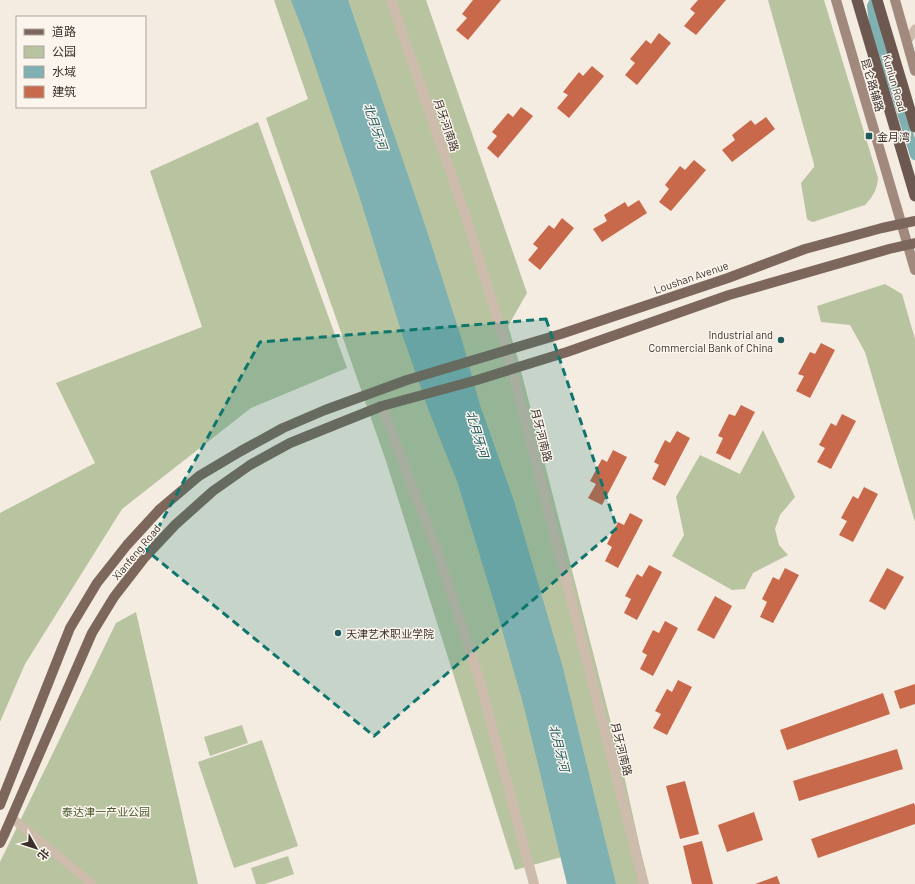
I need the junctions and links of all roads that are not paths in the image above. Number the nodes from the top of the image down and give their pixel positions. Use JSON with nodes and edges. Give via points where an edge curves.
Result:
{"nodes":[{"id":1,"x":391,"y":0,"type":"edge"},
{"id":2,"x":836,"y":0,"type":"edge"},
{"id":3,"x":857,"y":0,"type":"edge"},
{"id":4,"x":877,"y":0,"type":"edge"},
{"id":5,"x":895,"y":1,"type":"edge"},
{"id":6,"x":915,"y":29,"type":"edge"},
{"id":7,"x":907,"y":42,"type":"junction"},
{"id":8,"x":915,"y":71,"type":"edge"},
{"id":9,"x":915,"y":127,"type":"edge"},
{"id":10,"x":915,"y":196,"type":"edge"},
{"id":11,"x":915,"y":221,"type":"edge"},
{"id":12,"x":901,"y":224,"type":"junction"},
{"id":13,"x":911,"y":243,"type":"edge"},
{"id":14,"x":915,"y":270,"type":"edge"},
{"id":15,"x":507,"y":350,"type":"junction"},
{"id":16,"x":475,"y":359,"type":"joint"},
{"id":17,"x":512,"y":369,"type":"junction"},
{"id":18,"x":382,"y":406,"type":"junction"},
{"id":19,"x":0,"y":806,"type":"edge"},
{"id":20,"x":12,"y":818,"type":"junction"},
{"id":21,"x":0,"y":843,"type":"edge"},
{"id":22,"x":92,"y":884,"type":"edge"},
{"id":23,"x":534,"y":884,"type":"edge"},
{"id":24,"x":644,"y":884,"type":"edge"}],
"edges":[{"from":1,"to":15,"type":"street","name":"月牙河南路","via":[[466,217]]},
{"from":2,"to":12,"type":"main road","name":"昆仑路辅路"},
{"from":3,"to":10,"type":"highway","name":"Kunlun Road"},
{"from":4,"to":9,"type":"highway","name":"Kunlun Road"},
{"from":5,"to":7,"type":"main road"},
{"from":6,"to":7,"type":"street"},
{"from":7,"to":8,"type":"main road"},
{"from":11,"to":12,"type":"main road","name":"Loushan Avenue"},
{"from":12,"to":13,"type":"main road","name":"昆仑路辅路"},
{"from":12,"to":15,"type":"main road","name":"Loushan Avenue","via":[[805,249],[714,283]]},
{"from":13,"to":14,"type":"main road","name":"昆仑路辅路"},
{"from":13,"to":17,"type":"main road","via":[[729,295]]},
{"from":15,"to":16,"type":"main road","name":"Loushan Avenue"},
{"from":15,"to":17,"type":"street","name":"月牙河南路"},
{"from":16,"to":19,"type":"main road","name":"Xianfeng Road","via":[[407,380],[282,428],[200,476],[160,509],[126,545],[97,583],[70,628]]},
{"from":17,"to":18,"type":"main road","name":"Xianfeng Road"},
{"from":17,"to":24,"type":"street","name":"月牙河南路"},
{"from":18,"to":20,"type":"main road","name":"Xianfeng Road","via":[[290,443],[250,465],[208,496],[175,525],[145,557],[92,633]]},
{"from":18,"to":23,"type":"street","via":[[436,547],[481,685]]},
{"from":20,"to":21,"type":"main road","name":"Xianfeng Road"},
{"from":20,"to":22,"type":"street"}]}
